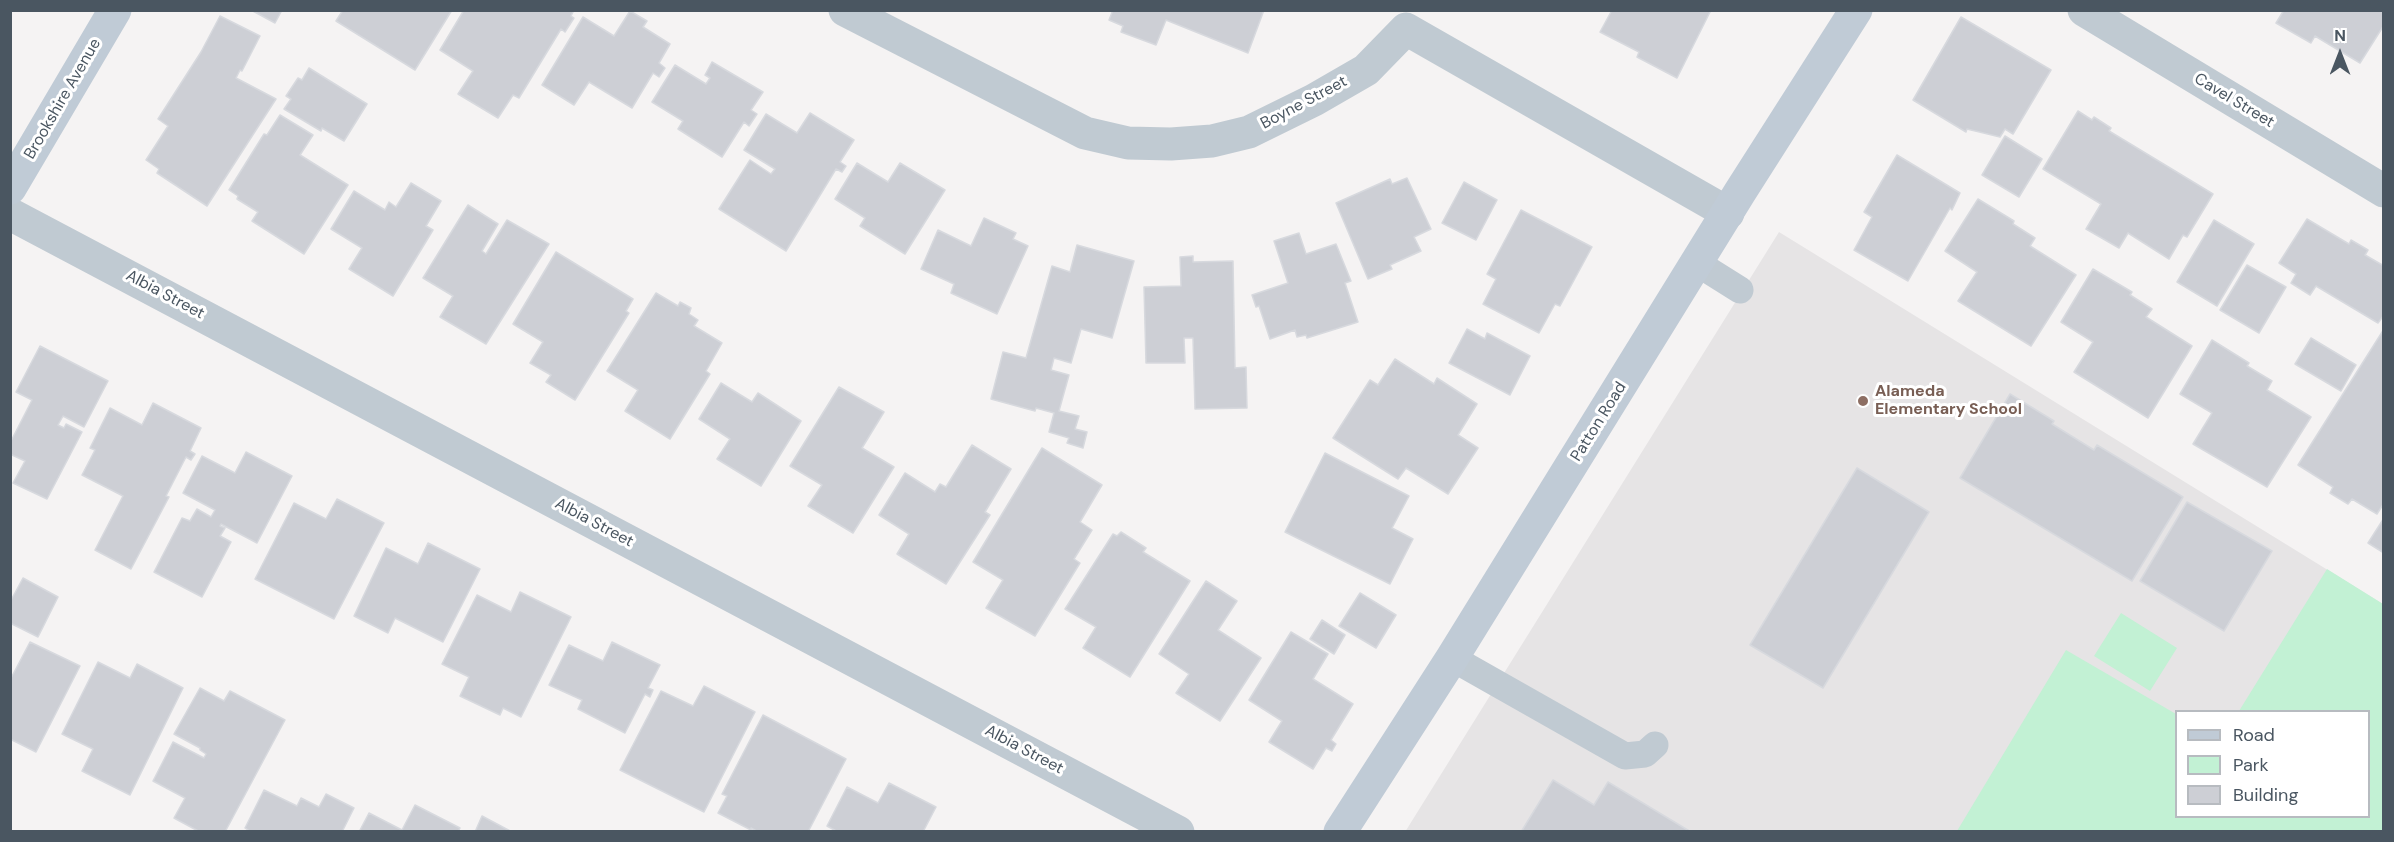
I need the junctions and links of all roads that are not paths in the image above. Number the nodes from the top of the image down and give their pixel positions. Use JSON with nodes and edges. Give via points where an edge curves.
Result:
{"nodes":[{"id":1,"x":115,"y":10,"type":"edge"},
{"id":2,"x":846,"y":10,"type":"edge"},
{"id":3,"x":1856,"y":10,"type":"edge"},
{"id":4,"x":2084,"y":10,"type":"edge"},
{"id":5,"x":1410,"y":20,"type":"edge"},
{"id":6,"x":10,"y":188,"type":"edge"},
{"id":7,"x":2384,"y":191,"type":"edge"},
{"id":8,"x":1728,"y":213,"type":"junction"},
{"id":9,"x":10,"y":214,"type":"edge"},
{"id":10,"x":1697,"y":263,"type":"junction"},
{"id":11,"x":1740,"y":290,"type":"dead end"},
{"id":12,"x":1452,"y":658,"type":"junction"},
{"id":13,"x":1656,"y":745,"type":"dead end"},
{"id":14,"x":1178,"y":831,"type":"edge"},
{"id":15,"x":1340,"y":831,"type":"edge"}],
"edges":[{"from":1,"to":6,"type":"street","name":"Brookshire Avenue"},
{"from":2,"to":5,"type":"street","name":"Boyne Street","via":[[1085,133],[1128,143],[1161,144],[1212,141],[1249,132],[1314,100],[1366,70]]},
{"from":3,"to":8,"type":"street","name":"Patton Road"},
{"from":4,"to":7,"type":"street","name":"Cavel Street"},
{"from":5,"to":8,"type":"street","name":"Boyne Street"},
{"from":8,"to":10,"type":"street","name":"Patton Road"},
{"from":9,"to":14,"type":"street","name":"Albia Street"},
{"from":10,"to":11,"type":"lane"},
{"from":10,"to":12,"type":"street","name":"Patton Road"},
{"from":12,"to":13,"type":"lane","via":[[1625,756],[1645,754]]},
{"from":12,"to":15,"type":"street","name":"Patton Road"}]}
